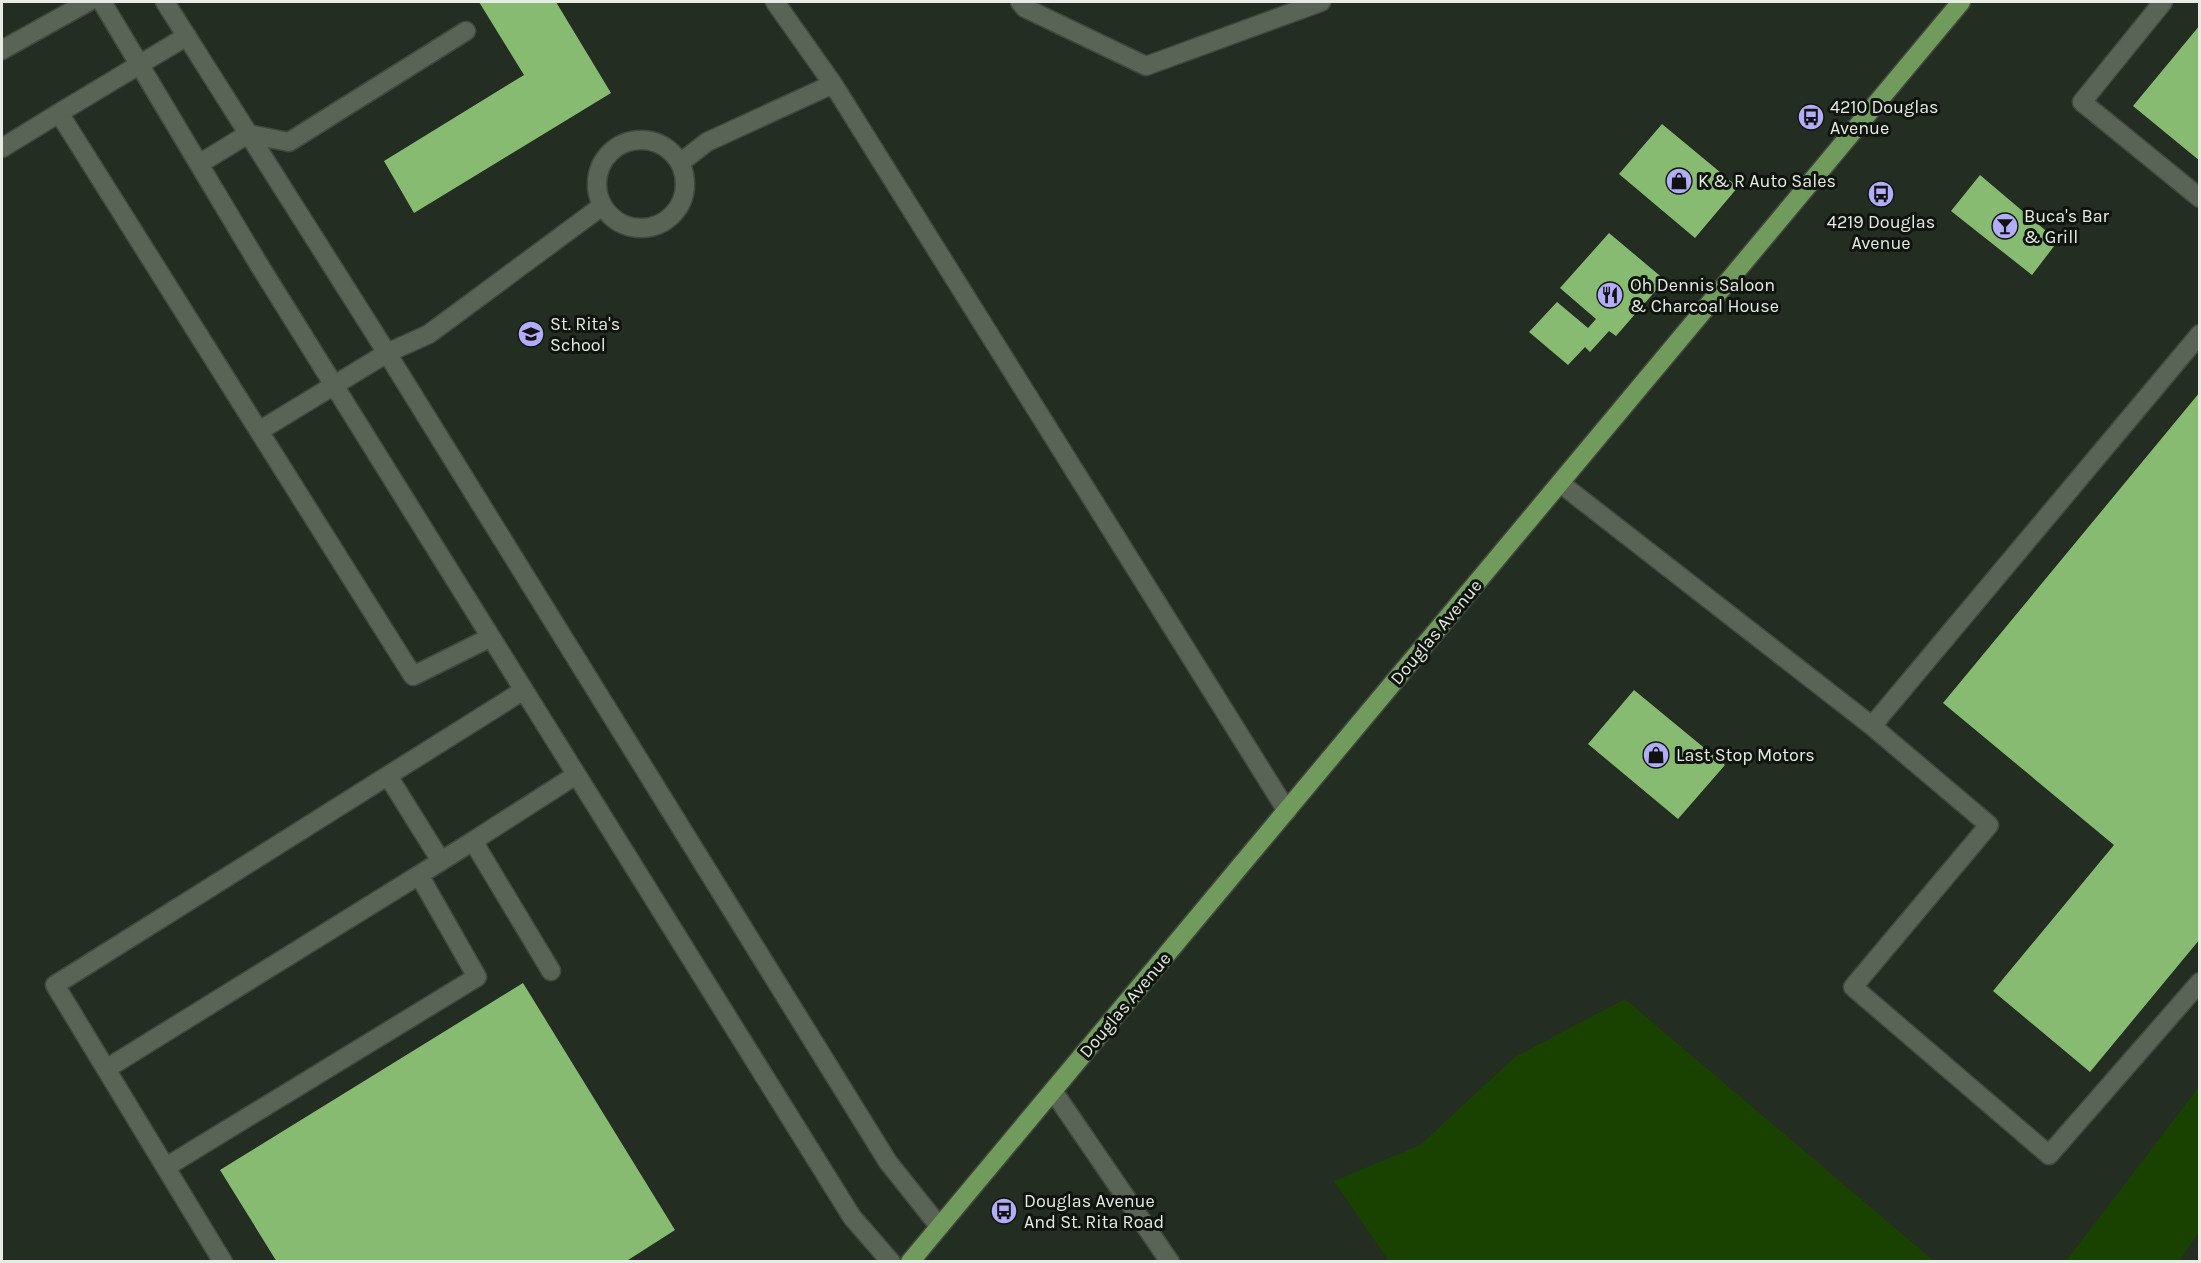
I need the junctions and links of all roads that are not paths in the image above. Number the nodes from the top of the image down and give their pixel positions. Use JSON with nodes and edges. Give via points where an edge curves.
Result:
{"nodes":[{"id":1,"x":88,"y":2,"type":"edge"},
{"id":2,"x":102,"y":2,"type":"edge"},
{"id":3,"x":165,"y":2,"type":"edge"},
{"id":4,"x":775,"y":2,"type":"edge"},
{"id":5,"x":1020,"y":2,"type":"edge"},
{"id":6,"x":1321,"y":2,"type":"edge"},
{"id":7,"x":1961,"y":2,"type":"edge"},
{"id":8,"x":2163,"y":2,"type":"edge"},
{"id":9,"x":466,"y":31,"type":"dead end"},
{"id":10,"x":187,"y":36,"type":"junction"},
{"id":11,"x":3,"y":46,"type":"edge"},
{"id":12,"x":140,"y":64,"type":"junction"},
{"id":13,"x":833,"y":84,"type":"junction"},
{"id":14,"x":59,"y":113,"type":"junction"},
{"id":15,"x":248,"y":134,"type":"junction"},
{"id":16,"x":2,"y":148,"type":"edge"},
{"id":17,"x":680,"y":163,"type":"junction"},
{"id":18,"x":199,"y":164,"type":"junction"},
{"id":19,"x":2199,"y":198,"type":"edge"},
{"id":20,"x":602,"y":206,"type":"junction"},
{"id":21,"x":2199,"y":334,"type":"edge"},
{"id":22,"x":387,"y":353,"type":"junction"},
{"id":23,"x":334,"y":384,"type":"junction"},
{"id":24,"x":259,"y":431,"type":"junction"},
{"id":25,"x":1560,"y":483,"type":"junction"},
{"id":26,"x":491,"y":637,"type":"junction"},
{"id":27,"x":524,"y":690,"type":"junction"},
{"id":28,"x":1872,"y":726,"type":"junction"},
{"id":29,"x":576,"y":775,"type":"junction"},
{"id":30,"x":388,"y":776,"type":"junction"},
{"id":31,"x":1287,"y":811,"type":"junction"},
{"id":32,"x":473,"y":841,"type":"junction"},
{"id":33,"x":441,"y":861,"type":"junction"},
{"id":34,"x":419,"y":875,"type":"junction"},
{"id":35,"x":551,"y":971,"type":"dead end"},
{"id":36,"x":2199,"y":982,"type":"edge"},
{"id":37,"x":106,"y":1069,"type":"junction"},
{"id":38,"x":1053,"y":1091,"type":"junction"},
{"id":39,"x":166,"y":1167,"type":"junction"},
{"id":40,"x":939,"y":1226,"type":"junction"},
{"id":41,"x":1169,"y":1261,"type":"edge"},
{"id":42,"x":223,"y":1262,"type":"edge"},
{"id":43,"x":891,"y":1262,"type":"edge"},
{"id":44,"x":910,"y":1262,"type":"edge"}],
"edges":[{"from":1,"to":11,"type":"lane"},
{"from":2,"to":12,"type":"lane"},
{"from":3,"to":10,"type":"lane"},
{"from":4,"to":13,"type":"lane"},
{"from":5,"to":6,"type":"lane","via":[[1025,8],[1146,66]]},
{"from":7,"to":25,"type":"main road","name":"Douglas Avenue"},
{"from":8,"to":19,"type":"lane","via":[[2082,102]]},
{"from":9,"to":15,"type":"lane","via":[[289,142]]},
{"from":10,"to":12,"type":"lane"},
{"from":10,"to":15,"type":"lane"},
{"from":12,"to":14,"type":"lane"},
{"from":12,"to":18,"type":"lane"},
{"from":13,"to":17,"type":"lane","via":[[707,142]]},
{"from":13,"to":31,"type":"lane"},
{"from":14,"to":16,"type":"lane"},
{"from":14,"to":24,"type":"lane"},
{"from":15,"to":18,"type":"lane"},
{"from":15,"to":22,"type":"lane"},
{"from":17,"to":20,"type":"lane","via":[[685,189],[673,214],[662,223],[650,228],[629,226],[611,217]]},
{"from":17,"to":20,"type":"lane","via":[[670,150],[656,143],[626,142],[613,150],[600,168],[597,191]]},
{"from":18,"to":23,"type":"lane"},
{"from":20,"to":22,"type":"lane","via":[[429,334]]},
{"from":21,"to":28,"type":"lane"},
{"from":22,"to":23,"type":"lane"},
{"from":22,"to":40,"type":"lane","via":[[888,1162]]},
{"from":23,"to":24,"type":"lane"},
{"from":23,"to":26,"type":"lane"},
{"from":24,"to":26,"type":"lane","via":[[413,676]]},
{"from":25,"to":28,"type":"lane"},
{"from":25,"to":31,"type":"main road","name":"Douglas Avenue"},
{"from":26,"to":27,"type":"lane"},
{"from":27,"to":29,"type":"lane"},
{"from":27,"to":30,"type":"lane"},
{"from":28,"to":36,"type":"lane","via":[[1989,825],[1853,987],[2049,1155]]},
{"from":29,"to":32,"type":"lane"},
{"from":29,"to":43,"type":"lane","via":[[852,1217]]},
{"from":30,"to":33,"type":"lane"},
{"from":30,"to":37,"type":"lane","via":[[55,985]]},
{"from":31,"to":38,"type":"main road","name":"Douglas Avenue"},
{"from":32,"to":33,"type":"lane"},
{"from":32,"to":35,"type":"lane"},
{"from":33,"to":34,"type":"lane"},
{"from":34,"to":37,"type":"lane"},
{"from":34,"to":39,"type":"lane","via":[[477,977]]},
{"from":37,"to":39,"type":"lane"},
{"from":38,"to":40,"type":"main road","name":"Douglas Avenue"},
{"from":38,"to":41,"type":"lane"},
{"from":39,"to":42,"type":"lane"},
{"from":40,"to":44,"type":"main road","name":"Douglas Avenue"}]}
